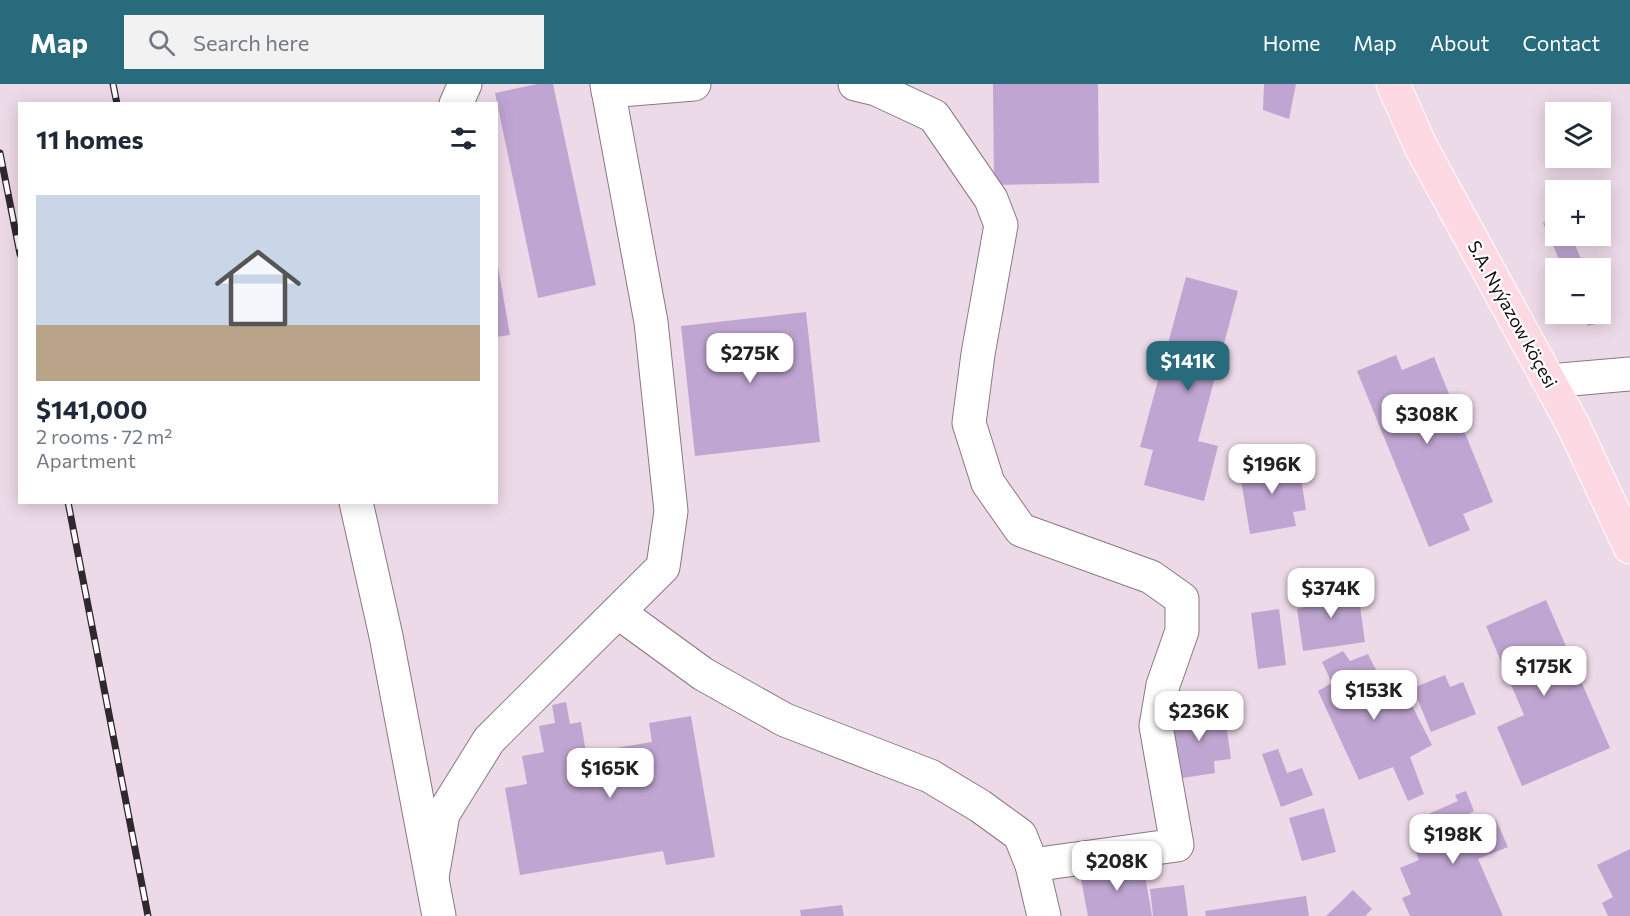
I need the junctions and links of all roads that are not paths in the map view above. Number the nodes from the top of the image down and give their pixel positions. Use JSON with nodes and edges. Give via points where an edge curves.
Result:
{"nodes":[{"id":1,"x":465,"y":84,"type":"edge"},
{"id":2,"x":694,"y":84,"type":"edge"},
{"id":3,"x":855,"y":84,"type":"edge"},
{"id":4,"x":1393,"y":84,"type":"edge"},
{"id":5,"x":608,"y":88,"type":"edge"},
{"id":6,"x":457,"y":102,"type":"edge"},
{"id":7,"x":1630,"y":374,"type":"edge"},
{"id":8,"x":1550,"y":381,"type":"junction"},
{"id":9,"x":356,"y":504,"type":"edge"},
{"id":10,"x":1630,"y":547,"type":"edge"},
{"id":11,"x":618,"y":612,"type":"junction"},
{"id":12,"x":1032,"y":865,"type":"junction"},
{"id":13,"x":432,"y":877,"type":"junction"},
{"id":14,"x":439,"y":916,"type":"edge"},
{"id":15,"x":1044,"y":916,"type":"edge"}],
"edges":[{"from":1,"to":6,"type":"street"},
{"from":2,"to":5,"type":"street"},
{"from":3,"to":12,"type":"street","via":[[876,89],[934,116],[991,199],[1001,225],[969,423],[988,483],[1021,530],[1151,577],[1182,599],[1182,631],[1163,685],[1156,726],[1177,845]]},
{"from":4,"to":8,"type":"main road","name":"S.A. Nyýazow köçesi","via":[[1421,147]]},
{"from":5,"to":11,"type":"street","via":[[651,322],[671,511],[663,567]]},
{"from":7,"to":8,"type":"street"},
{"from":8,"to":10,"type":"main road","name":"S.A. Nyýazow köçesi"},
{"from":9,"to":13,"type":"street"},
{"from":11,"to":12,"type":"street","via":[[703,675],[785,720],[930,776],[980,806],[1020,835]]},
{"from":11,"to":13,"type":"street","via":[[489,740],[444,814]]},
{"from":12,"to":15,"type":"street"},
{"from":13,"to":14,"type":"street"}]}
